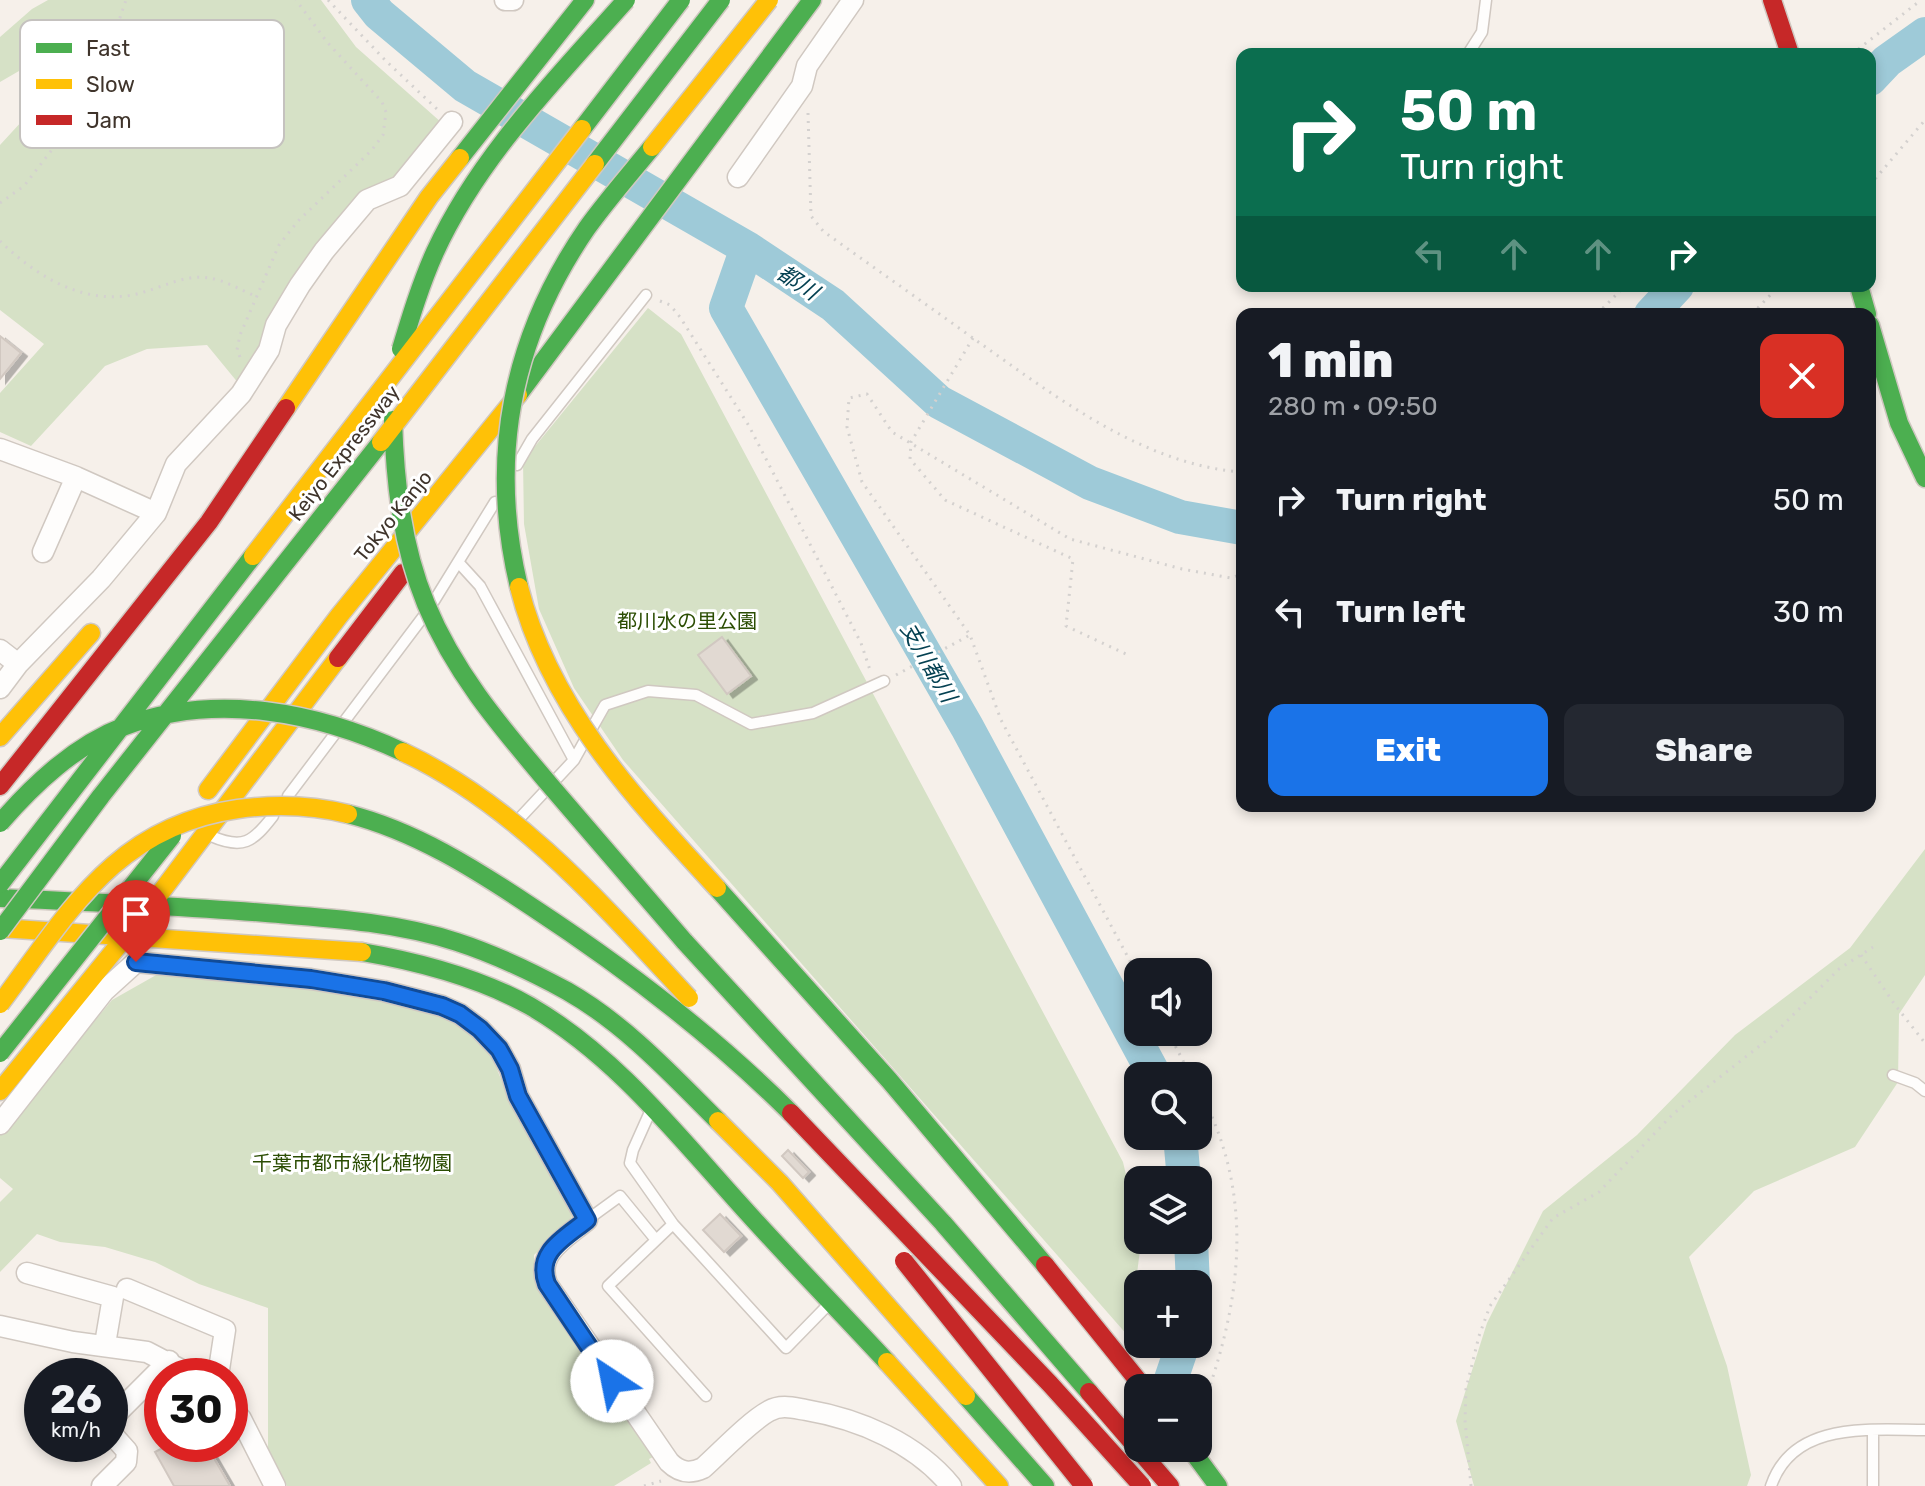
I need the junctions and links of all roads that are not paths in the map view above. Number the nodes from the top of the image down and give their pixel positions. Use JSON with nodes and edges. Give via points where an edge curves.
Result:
{"nodes":[{"id":1,"x":505,"y":0,"type":"edge"},
{"id":2,"x":513,"y":0,"type":"edge"},
{"id":3,"x":585,"y":0,"type":"edge"},
{"id":4,"x":626,"y":0,"type":"edge"},
{"id":5,"x":681,"y":0,"type":"edge"},
{"id":6,"x":721,"y":0,"type":"edge"},
{"id":7,"x":769,"y":0,"type":"edge"},
{"id":8,"x":812,"y":0,"type":"edge"},
{"id":9,"x":853,"y":0,"type":"edge"},
{"id":10,"x":1486,"y":0,"type":"edge"},
{"id":11,"x":1772,"y":0,"type":"edge"},
{"id":12,"x":1472,"y":48,"type":"edge"},
{"id":13,"x":1788,"y":48,"type":"edge"},
{"id":14,"x":452,"y":122,"type":"road end"},
{"id":15,"x":738,"y":177,"type":"dead end"},
{"id":16,"x":429,"y":197,"type":"junction"},
{"id":17,"x":646,"y":295,"type":"road end"},
{"id":18,"x":322,"y":321,"type":"dead end"},
{"id":19,"x":1876,"y":345,"type":"edge"},
{"id":20,"x":489,"y":433,"type":"junction"},
{"id":21,"x":0,"y":449,"type":"edge"},
{"id":22,"x":76,"y":477,"type":"junction"},
{"id":23,"x":1925,"y":478,"type":"edge"},
{"id":24,"x":449,"y":509,"type":"dead end"},
{"id":25,"x":156,"y":513,"type":"junction"},
{"id":26,"x":187,"y":520,"type":"dead end"},
{"id":27,"x":423,"y":546,"type":"dead end"},
{"id":28,"x":43,"y":552,"type":"dead end"},
{"id":29,"x":459,"y":563,"type":"junction"},
{"id":30,"x":150,"y":567,"type":"dead end"},
{"id":31,"x":100,"y":624,"type":"dead end"},
{"id":32,"x":0,"y":650,"type":"edge"},
{"id":33,"x":18,"y":664,"type":"junction"},
{"id":34,"x":879,"y":683,"type":"road end"},
{"id":35,"x":0,"y":688,"type":"edge"},
{"id":36,"x":0,"y":737,"type":"edge"},
{"id":37,"x":574,"y":760,"type":"junction"},
{"id":38,"x":0,"y":786,"type":"edge"},
{"id":39,"x":0,"y":823,"type":"edge"},
{"id":40,"x":205,"y":833,"type":"junction"},
{"id":41,"x":502,"y":837,"type":"dead end"},
{"id":42,"x":0,"y":884,"type":"edge"},
{"id":43,"x":0,"y":898,"type":"edge"},
{"id":44,"x":152,"y":904,"type":"junction"},
{"id":45,"x":0,"y":930,"type":"edge"},
{"id":46,"x":128,"y":935,"type":"junction"},
{"id":47,"x":136,"y":962,"type":"junction"},
{"id":48,"x":0,"y":1004,"type":"edge"},
{"id":49,"x":0,"y":1053,"type":"edge"},
{"id":50,"x":1893,"y":1075,"type":"dead end"},
{"id":51,"x":0,"y":1091,"type":"edge"},
{"id":52,"x":1925,"y":1091,"type":"edge"},
{"id":53,"x":652,"y":1107,"type":"junction"},
{"id":54,"x":0,"y":1124,"type":"edge"},
{"id":55,"x":587,"y":1220,"type":"junction"},
{"id":56,"x":673,"y":1224,"type":"junction"},
{"id":57,"x":656,"y":1240,"type":"junction"},
{"id":58,"x":27,"y":1273,"type":"dead end"},
{"id":59,"x":127,"y":1289,"type":"dead end"},
{"id":60,"x":831,"y":1302,"type":"junction"},
{"id":61,"x":0,"y":1326,"type":"edge"},
{"id":62,"x":105,"y":1344,"type":"junction"},
{"id":63,"x":162,"y":1358,"type":"edge"},
{"id":64,"x":221,"y":1358,"type":"edge"},
{"id":65,"x":1133,"y":1374,"type":"edge"},
{"id":66,"x":144,"y":1386,"type":"edge"},
{"id":67,"x":706,"y":1396,"type":"dead end"},
{"id":68,"x":128,"y":1402,"type":"edge"},
{"id":69,"x":1873,"y":1430,"type":"junction"},
{"id":70,"x":1925,"y":1430,"type":"edge"},
{"id":71,"x":248,"y":1433,"type":"edge"},
{"id":72,"x":126,"y":1462,"type":"edge"},
{"id":73,"x":1200,"y":1462,"type":"edge"},
{"id":74,"x":1214,"y":1481,"type":"edge"},
{"id":75,"x":1044,"y":1484,"type":"edge"},
{"id":76,"x":102,"y":1486,"type":"edge"},
{"id":77,"x":275,"y":1486,"type":"edge"},
{"id":78,"x":951,"y":1486,"type":"edge"},
{"id":79,"x":999,"y":1486,"type":"edge"},
{"id":80,"x":1084,"y":1486,"type":"edge"},
{"id":81,"x":1142,"y":1486,"type":"edge"},
{"id":82,"x":1170,"y":1486,"type":"edge"},
{"id":83,"x":1771,"y":1486,"type":"edge"},
{"id":84,"x":1873,"y":1486,"type":"edge"}],
"edges":[{"from":1,"to":2,"type":"street"},
{"from":3,"to":16,"type":"main road"},
{"from":4,"to":82,"type":"main road","bridge":true,"via":[[516,124],[468,193],[413,304],[396,372],[393,470],[416,577],[458,666],[503,730]]},
{"from":5,"to":42,"type":"main road","name":"Keiyo Expressway","bridge":true},
{"from":6,"to":45,"type":"main road","name":"Keiyo Expressway","bridge":true},
{"from":7,"to":65,"type":"main road","bridge":true,"via":[[587,228],[552,281],[528,338],[505,438],[509,543],[524,612],[569,704],[607,761],[889,1080]]},
{"from":8,"to":20,"type":"main road","name":"Tokyo Kanjo"},
{"from":9,"to":15,"type":"street","via":[[807,66],[802,86]]},
{"from":10,"to":12,"type":"lane","via":[[1482,32]]},
{"from":11,"to":13,"type":"main road"},
{"from":14,"to":25,"type":"street","via":[[400,186],[367,200],[324,251],[276,325],[269,350],[254,373],[217,423],[176,464]]},
{"from":16,"to":18,"type":"main road","via":[[390,236]]},
{"from":16,"to":38,"type":"main road","via":[[209,522]]},
{"from":17,"to":29,"type":"lane","via":[[532,439]]},
{"from":19,"to":23,"type":"main road","via":[[1899,421]]},
{"from":20,"to":24,"type":"main road","via":[[474,472]]},
{"from":20,"to":49,"type":"main road","name":"Tokyo Kanjo","bridge":true,"via":[[339,616]]},
{"from":21,"to":22,"type":"street"},
{"from":22,"to":25,"type":"street"},
{"from":22,"to":28,"type":"street"},
{"from":25,"to":33,"type":"street"},
{"from":26,"to":30,"type":"main road"},
{"from":27,"to":40,"type":"main road"},
{"from":29,"to":37,"type":"lane","via":[[480,586]]},
{"from":29,"to":40,"type":"lane","via":[[258,835],[241,844]]},
{"from":31,"to":36,"type":"main road"},
{"from":32,"to":33,"type":"street"},
{"from":33,"to":35,"type":"street"},
{"from":34,"to":37,"type":"lane","via":[[813,713],[751,724],[696,695],[648,691],[605,705]]},
{"from":37,"to":41,"type":"lane"},
{"from":39,"to":80,"type":"main road","bridge":true,"via":[[28,791],[99,738],[160,715],[198,711],[264,711],[320,722],[391,747],[453,779],[592,896],[700,1010]]},
{"from":40,"to":44,"type":"main road"},
{"from":43,"to":44,"type":"main road"},
{"from":44,"to":46,"type":"main road"},
{"from":44,"to":75,"type":"main road","via":[[354,920],[402,929],[494,956],[568,992],[657,1059],[780,1183]]},
{"from":45,"to":46,"type":"main road"},
{"from":46,"to":47,"type":"street"},
{"from":46,"to":51,"type":"main road"},
{"from":46,"to":53,"type":"main road","via":[[355,951],[423,964],[503,994],[548,1018]]},
{"from":47,"to":54,"type":"street","via":[[104,991]]},
{"from":47,"to":55,"type":"street","via":[[311,979],[384,991],[460,1014],[499,1049],[518,1096]]},
{"from":48,"to":81,"type":"main road","bridge":true,"via":[[96,883],[164,830],[218,811],[304,806],[338,811],[407,835],[479,872],[594,947],[726,1052],[922,1249]]},
{"from":50,"to":52,"type":"lane"},
{"from":53,"to":56,"type":"lane","via":[[630,1163]]},
{"from":53,"to":60,"type":"main road"},
{"from":55,"to":57,"type":"lane","via":[[620,1196]]},
{"from":55,"to":78,"type":"street","via":[[547,1255],[543,1273],[676,1468],[703,1468],[769,1411],[788,1407],[840,1415],[865,1425],[919,1457]]},
{"from":56,"to":57,"type":"lane"},
{"from":56,"to":60,"type":"lane","via":[[786,1348]]},
{"from":57,"to":67,"type":"lane","via":[[608,1286]]},
{"from":58,"to":62,"type":"street","via":[[113,1297]]},
{"from":59,"to":64,"type":"street","via":[[225,1330]]},
{"from":60,"to":79,"type":"main road"},
{"from":61,"to":62,"type":"street"},
{"from":62,"to":63,"type":"street"},
{"from":66,"to":68,"type":"street"},
{"from":69,"to":70,"type":"lane"},
{"from":69,"to":83,"type":"lane","via":[[1821,1435],[1796,1450]]},
{"from":69,"to":84,"type":"lane"},
{"from":71,"to":77,"type":"street"},
{"from":72,"to":76,"type":"street"},
{"from":73,"to":74,"type":"main road"}]}
